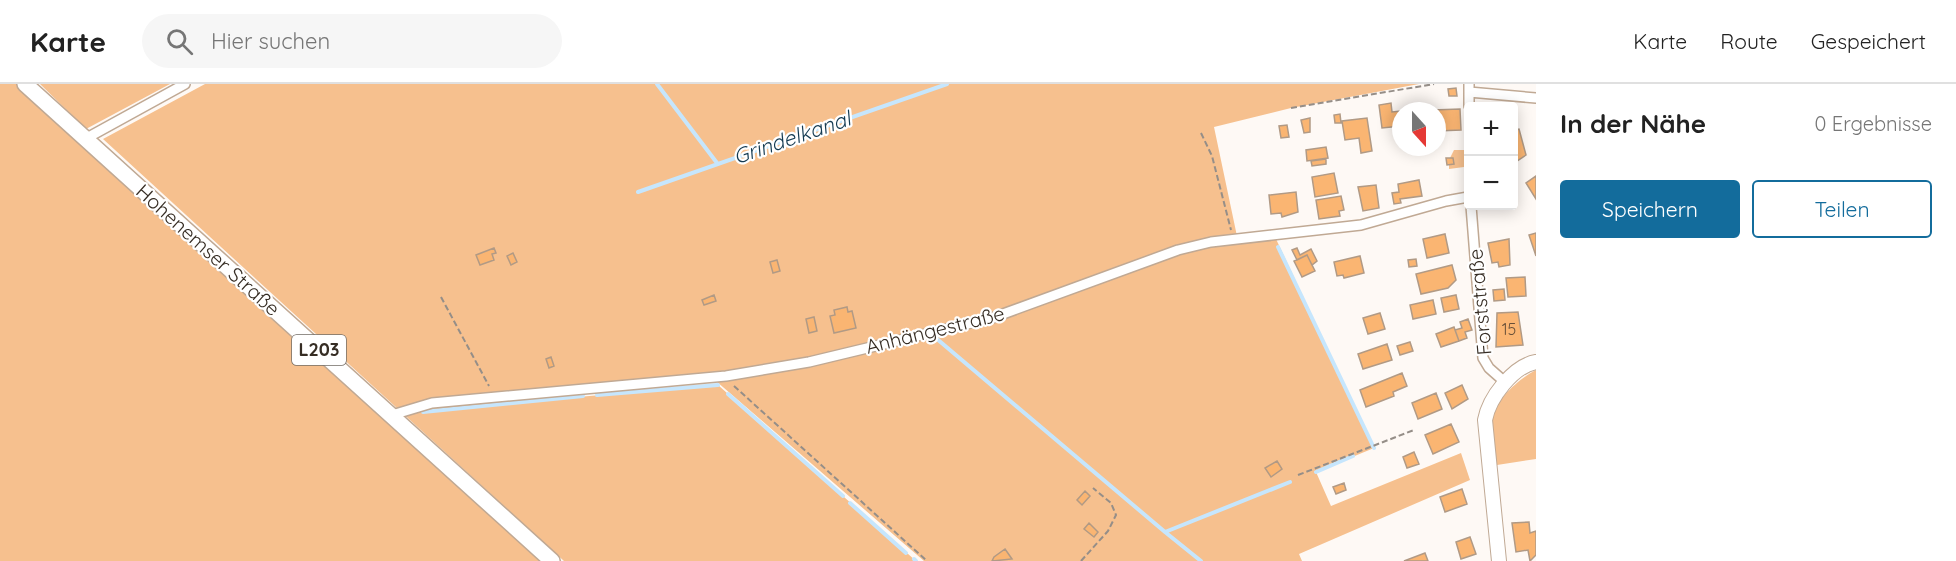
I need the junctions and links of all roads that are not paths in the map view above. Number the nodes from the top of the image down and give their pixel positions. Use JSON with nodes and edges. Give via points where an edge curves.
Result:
{"nodes":[{"id":1,"x":25,"y":84,"type":"edge"},
{"id":2,"x":185,"y":84,"type":"edge"},
{"id":3,"x":1469,"y":88,"type":"edge"},
{"id":4,"x":1536,"y":98,"type":"edge"},
{"id":5,"x":86,"y":139,"type":"junction"},
{"id":6,"x":1464,"y":198,"type":"edge"},
{"id":7,"x":1472,"y":210,"type":"edge"},
{"id":8,"x":1536,"y":362,"type":"edge"},
{"id":9,"x":1506,"y":383,"type":"junction"},
{"id":10,"x":392,"y":415,"type":"junction"},
{"id":11,"x":552,"y":561,"type":"edge"},
{"id":12,"x":1499,"y":561,"type":"edge"}],
"edges":[{"from":1,"to":5,"type":"main road","name":"Hohenemser Straße","number":"L203"},
{"from":2,"to":5,"type":"street"},
{"from":3,"to":4,"type":"street"},
{"from":5,"to":10,"type":"main road","name":"Hohenemser Straße","number":"L203"},
{"from":6,"to":10,"type":"street","name":"Anhängestraße","via":[[1352,227],[1234,239],[1169,252],[992,318],[809,362],[726,376],[432,403]]},
{"from":7,"to":9,"type":"street","name":"Forststraße","via":[[1483,358]]},
{"from":8,"to":9,"type":"street","via":[[1521,368]]},
{"from":9,"to":12,"type":"street","via":[[1487,406],[1485,420]]},
{"from":10,"to":11,"type":"main road","name":"Hohenemser Straße","number":"L203"}]}
